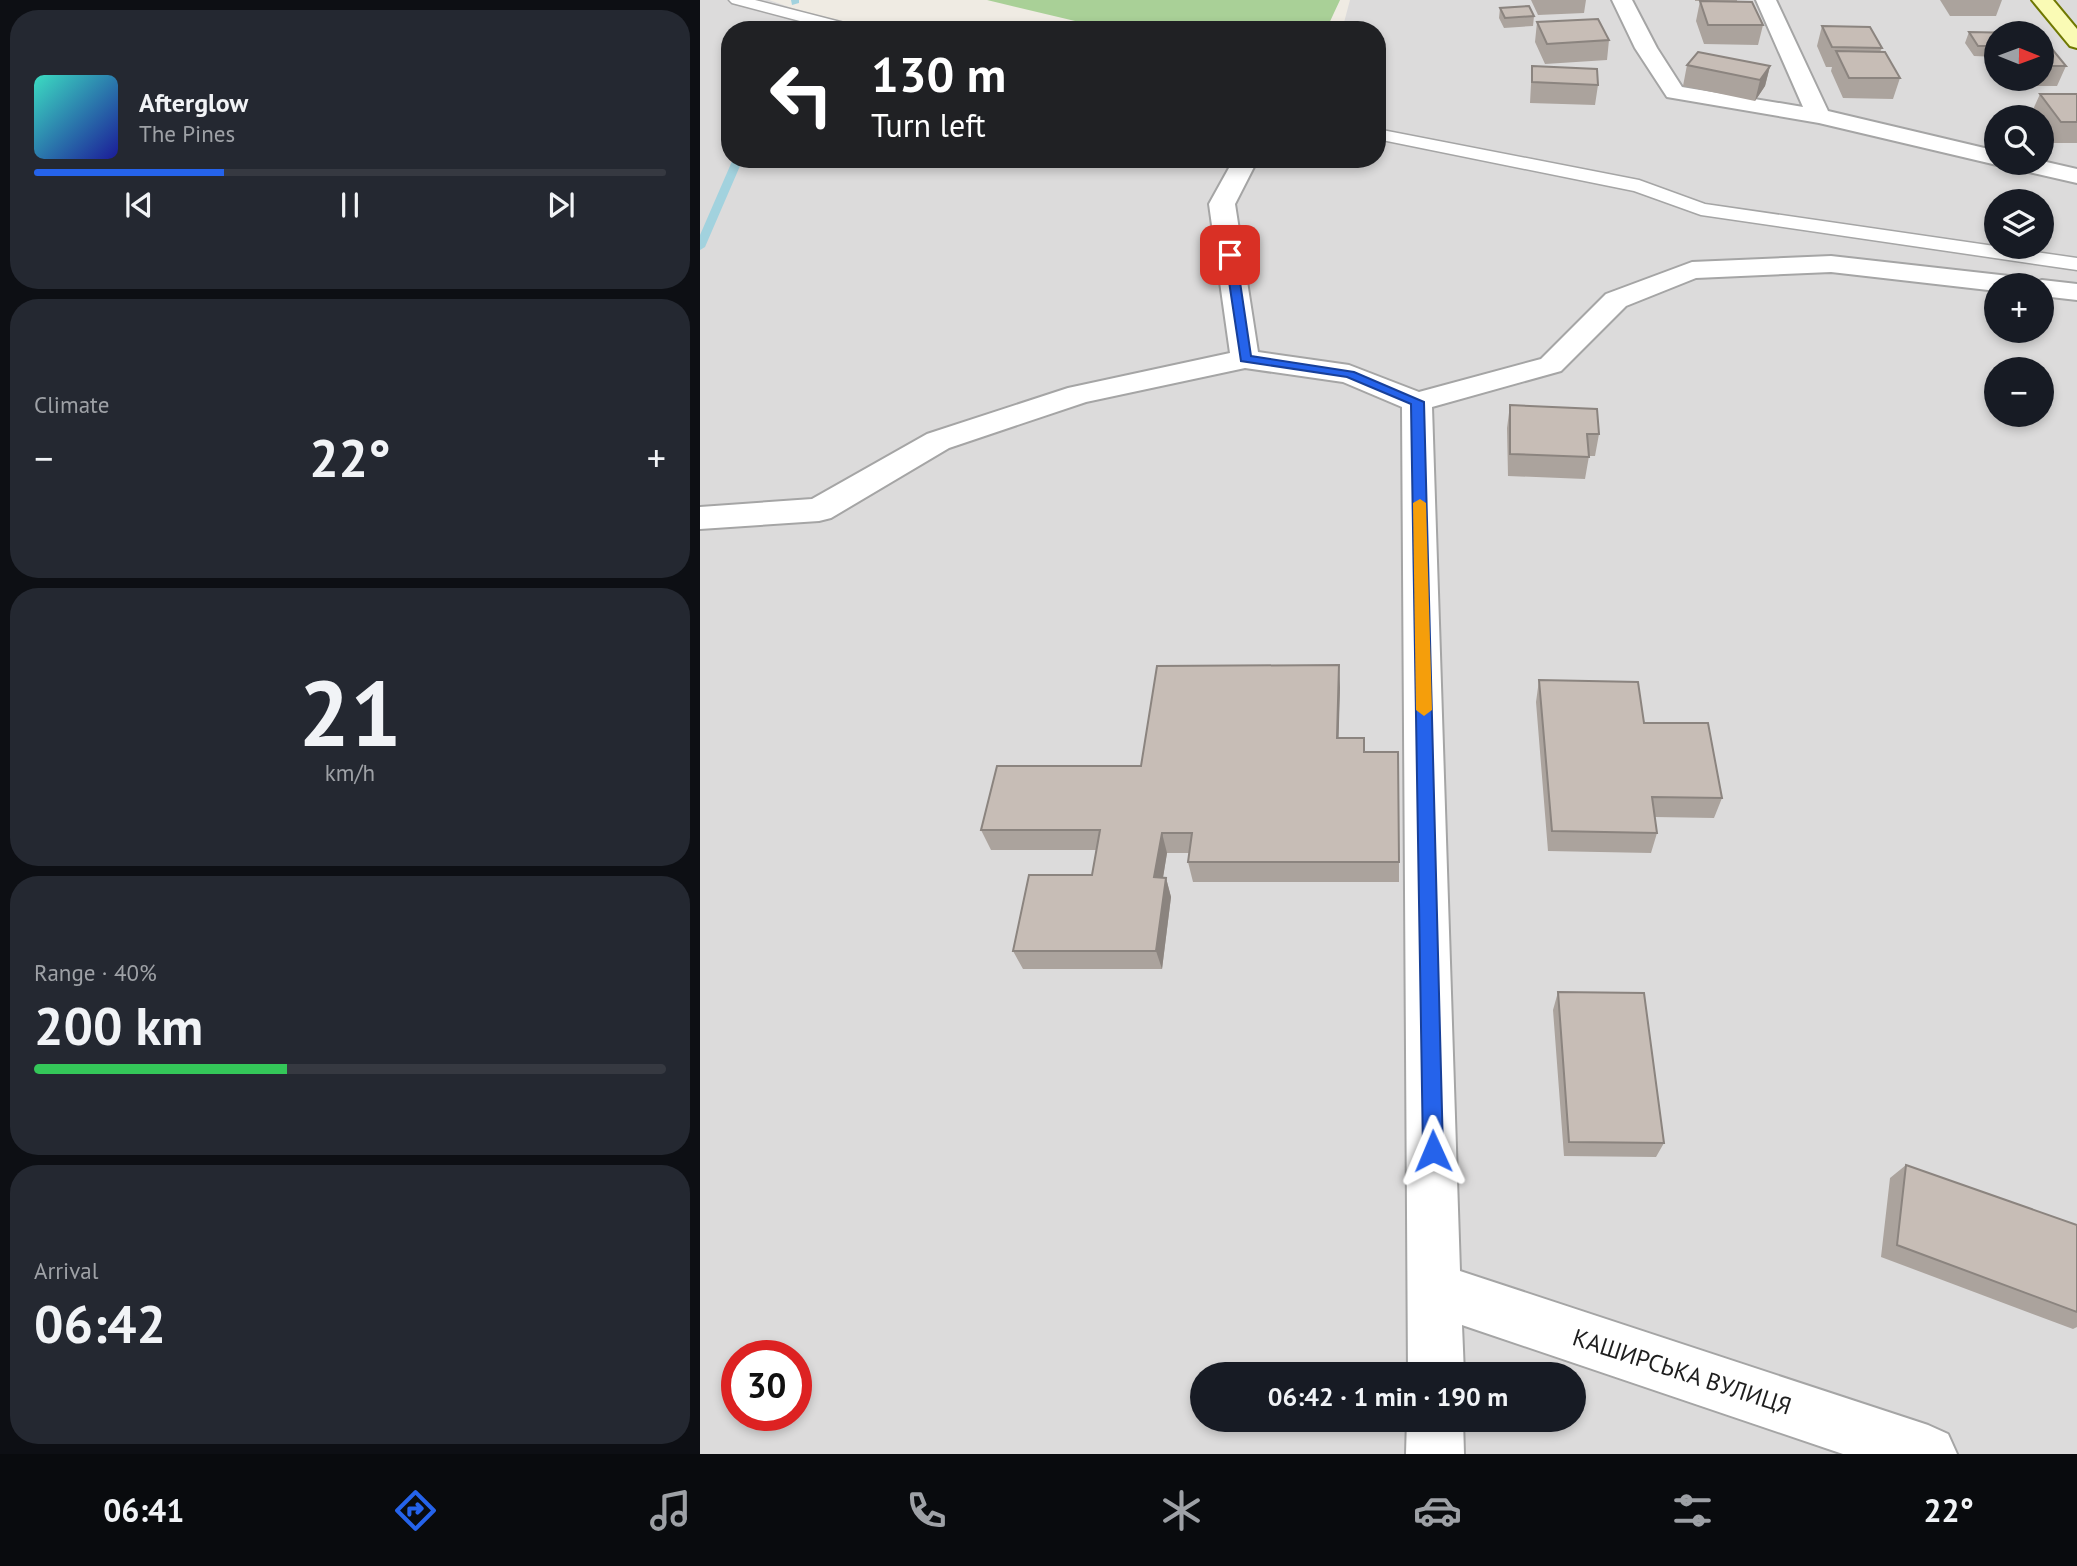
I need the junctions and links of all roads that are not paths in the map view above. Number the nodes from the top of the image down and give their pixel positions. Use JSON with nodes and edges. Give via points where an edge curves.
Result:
{"nodes":[{"id":1,"x":737,"y":0,"type":"edge"},
{"id":2,"x":1622,"y":0,"type":"edge"},
{"id":3,"x":1766,"y":0,"type":"edge"},
{"id":4,"x":2042,"y":0,"type":"edge"},
{"id":5,"x":819,"y":21,"type":"edge"},
{"id":6,"x":2077,"y":42,"type":"edge"},
{"id":7,"x":1819,"y":116,"type":"junction"},
{"id":8,"x":1386,"y":136,"type":"edge"},
{"id":9,"x":1984,"y":155,"type":"edge"},
{"id":10,"x":1241,"y":168,"type":"edge"},
{"id":11,"x":2054,"y":171,"type":"edge"},
{"id":12,"x":2077,"y":176,"type":"edge"},
{"id":13,"x":2077,"y":264,"type":"edge"},
{"id":14,"x":1984,"y":281,"type":"edge"},
{"id":15,"x":2054,"y":289,"type":"edge"},
{"id":16,"x":2077,"y":292,"type":"edge"},
{"id":17,"x":1245,"y":359,"type":"junction"},
{"id":18,"x":1417,"y":402,"type":"junction"},
{"id":19,"x":700,"y":518,"type":"edge"},
{"id":20,"x":1436,"y":1290,"type":"junction"},
{"id":21,"x":1436,"y":1362,"type":"edge"},
{"id":22,"x":1435,"y":1432,"type":"edge"},
{"id":23,"x":1435,"y":1454,"type":"edge"},
{"id":24,"x":1928,"y":1454,"type":"edge"}],
"edges":[{"from":1,"to":5,"type":"lane"},
{"from":2,"to":7,"type":"street","via":[[1675,92]]},
{"from":3,"to":7,"type":"street"},
{"from":4,"to":6,"type":"main road"},
{"from":7,"to":9,"type":"street"},
{"from":8,"to":13,"type":"lane","via":[[1639,186],[1702,209]]},
{"from":10,"to":17,"type":"street","via":[[1222,204]]},
{"from":11,"to":12,"type":"street"},
{"from":14,"to":18,"type":"street","via":[[1831,264],[1692,270],[1616,300],[1551,365]]},
{"from":15,"to":16,"type":"street"},
{"from":17,"to":18,"type":"street","via":[[1349,374]]},
{"from":17,"to":19,"type":"street","via":[[1079,394],[938,440],[819,510]]},
{"from":18,"to":20,"type":"street"},
{"from":20,"to":21,"type":"street"},
{"from":20,"to":24,"type":"street","name":"КАШИРСЬКА ВУЛИЦЯ"},
{"from":22,"to":23,"type":"street"}]}
